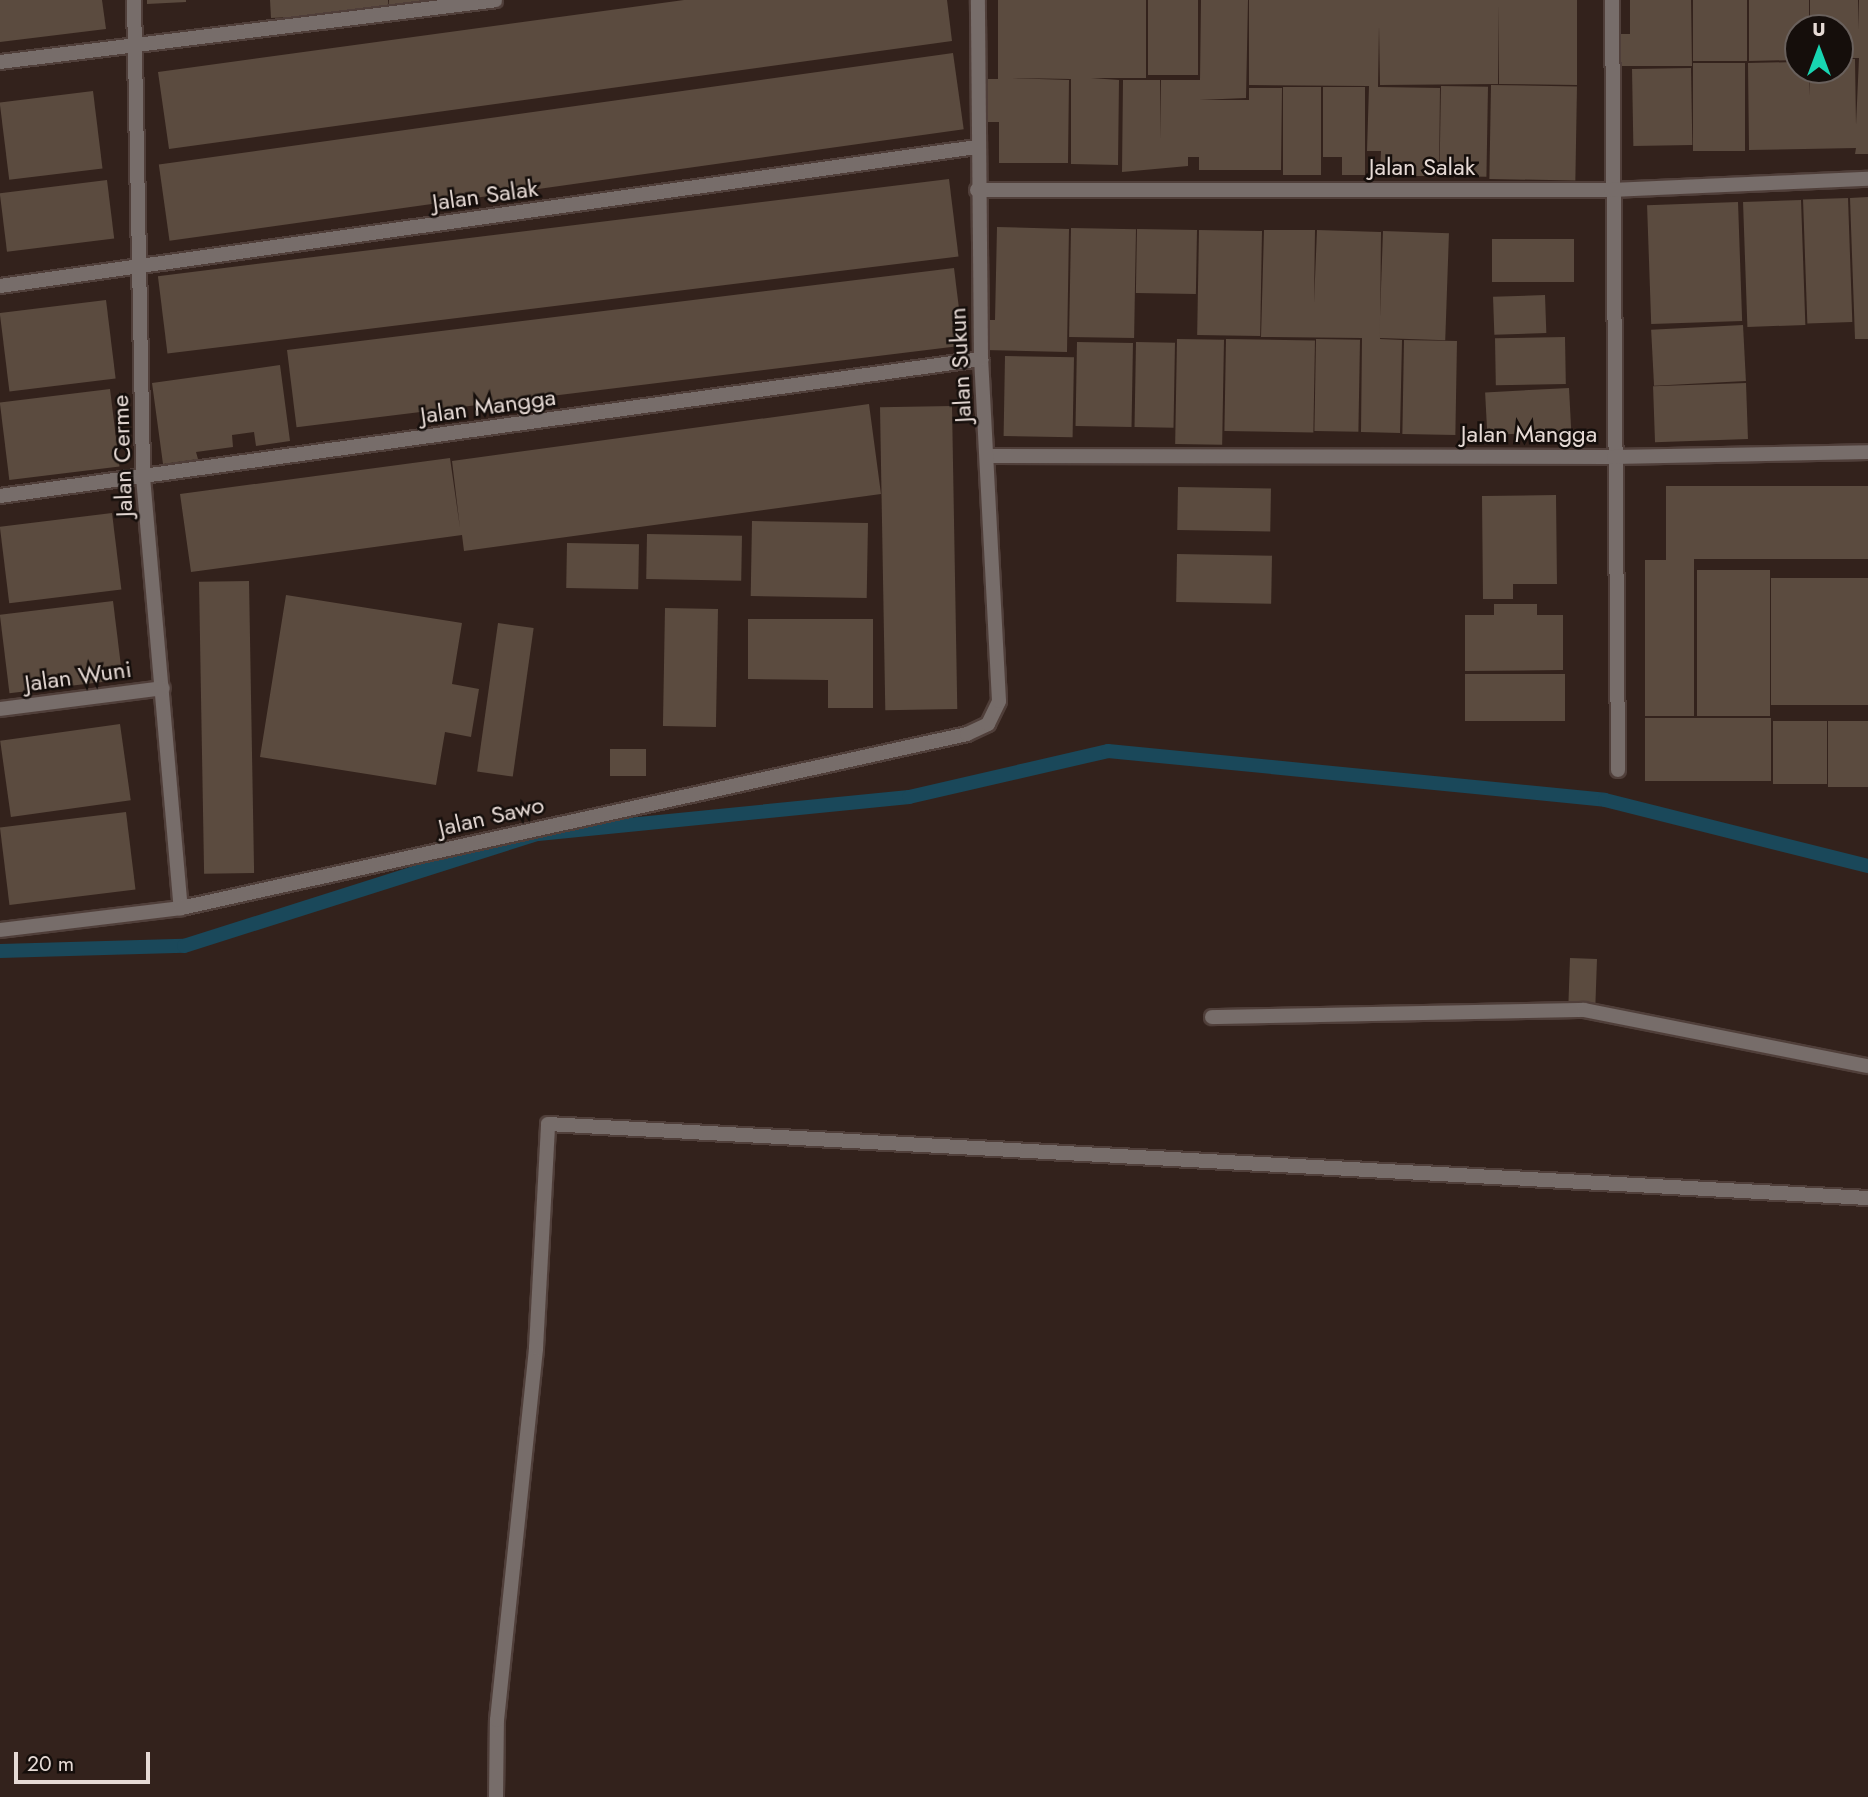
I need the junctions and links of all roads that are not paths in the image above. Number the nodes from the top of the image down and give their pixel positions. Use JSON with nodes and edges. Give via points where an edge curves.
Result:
{"nodes":[{"id":1,"x":134,"y":0,"type":"edge"},
{"id":2,"x":495,"y":0,"type":"edge"},
{"id":3,"x":978,"y":0,"type":"edge"},
{"id":4,"x":1612,"y":0,"type":"edge"},
{"id":5,"x":136,"y":42,"type":"junction"},
{"id":6,"x":0,"y":62,"type":"edge"},
{"id":7,"x":977,"y":147,"type":"junction"},
{"id":8,"x":1868,"y":179,"type":"edge"},
{"id":9,"x":977,"y":190,"type":"junction"},
{"id":10,"x":1611,"y":190,"type":"junction"},
{"id":11,"x":141,"y":267,"type":"junction"},
{"id":12,"x":0,"y":286,"type":"edge"},
{"id":13,"x":981,"y":359,"type":"junction"},
{"id":14,"x":1868,"y":452,"type":"edge"},
{"id":15,"x":987,"y":456,"type":"junction"},
{"id":16,"x":1614,"y":457,"type":"junction"},
{"id":17,"x":143,"y":477,"type":"junction"},
{"id":18,"x":0,"y":496,"type":"edge"},
{"id":19,"x":163,"y":688,"type":"junction"},
{"id":20,"x":0,"y":709,"type":"edge"},
{"id":21,"x":988,"y":724,"type":"joint"},
{"id":22,"x":1618,"y":770,"type":"dead end"},
{"id":23,"x":181,"y":908,"type":"junction"},
{"id":24,"x":0,"y":930,"type":"edge"},
{"id":25,"x":1212,"y":1017,"type":"dead end"},
{"id":26,"x":1868,"y":1066,"type":"edge"},
{"id":27,"x":1868,"y":1198,"type":"edge"},
{"id":28,"x":496,"y":1797,"type":"edge"}],
"edges":[{"from":1,"to":5,"type":"street","name":"Jalan Cerme"},
{"from":2,"to":5,"type":"street"},
{"from":3,"to":7,"type":"street","name":"Jalan Sukun"},
{"from":4,"to":10,"type":"street","name":"Jalan Mangga"},
{"from":5,"to":6,"type":"street"},
{"from":5,"to":11,"type":"street","name":"Jalan Cerme"},
{"from":7,"to":9,"type":"street","name":"Jalan Sukun"},
{"from":7,"to":11,"type":"street","name":"Jalan Salak"},
{"from":8,"to":10,"type":"street","name":"Jalan Salak"},
{"from":9,"to":10,"type":"street","name":"Jalan Salak"},
{"from":9,"to":13,"type":"street","name":"Jalan Sukun"},
{"from":10,"to":16,"type":"street","name":"Jalan Mangga"},
{"from":11,"to":12,"type":"street","name":"Jalan Salak"},
{"from":11,"to":17,"type":"street","name":"Jalan Cerme"},
{"from":13,"to":15,"type":"street","name":"Jalan Sukun"},
{"from":13,"to":17,"type":"street","name":"Jalan Mangga"},
{"from":14,"to":16,"type":"street"},
{"from":15,"to":16,"type":"street","name":"Jalan Mangga"},
{"from":15,"to":21,"type":"street","name":"Jalan Sukun","via":[[999,701]]},
{"from":16,"to":22,"type":"street"},
{"from":17,"to":18,"type":"street","name":"Jalan Mangga"},
{"from":17,"to":19,"type":"street","name":"Jalan Cerme"},
{"from":19,"to":20,"type":"street","name":"Jalan Wuni"},
{"from":19,"to":23,"type":"street","name":"Jalan Cerme"},
{"from":21,"to":23,"type":"street","name":"Jalan Sawo","via":[[967,734]]},
{"from":23,"to":24,"type":"street","name":"Jalan Sawo"},
{"from":25,"to":26,"type":"street","via":[[1584,1010]]},
{"from":27,"to":28,"type":"street","via":[[548,1124],[536,1348],[497,1720]]}]}
